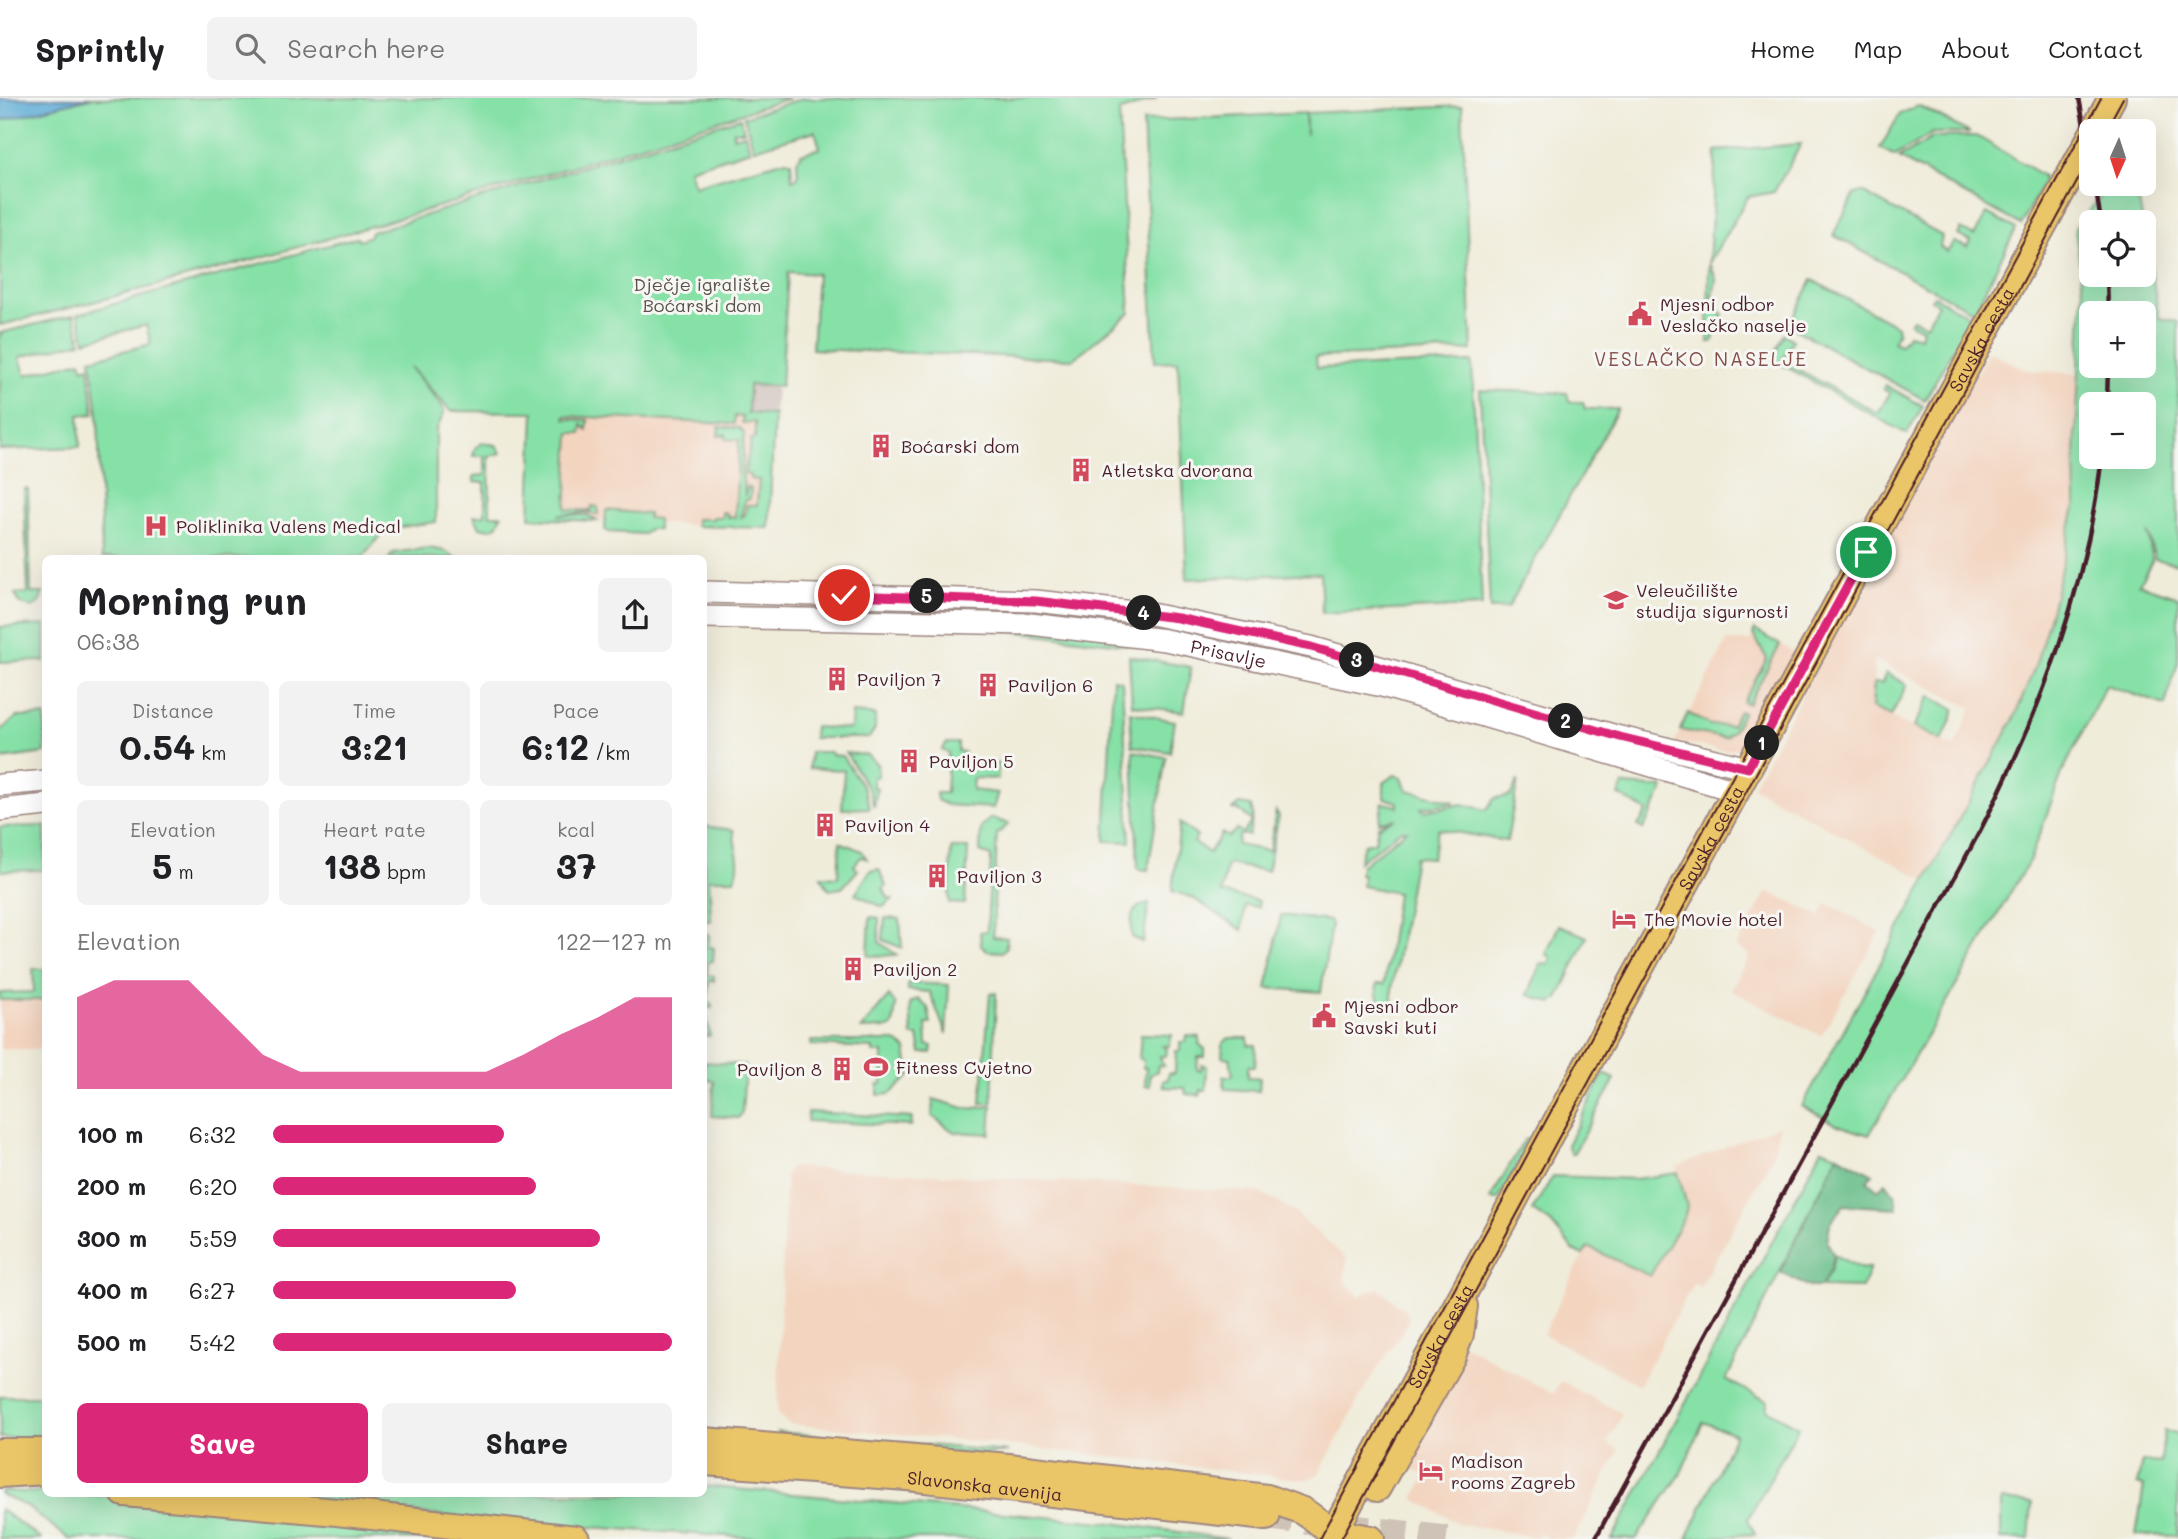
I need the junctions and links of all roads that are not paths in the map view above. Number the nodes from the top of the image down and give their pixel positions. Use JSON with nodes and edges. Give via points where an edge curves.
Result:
{"nodes":[{"id":1,"x":2112,"y":98,"type":"edge"},
{"id":2,"x":2101,"y":119,"type":"edge"},
{"id":3,"x":2079,"y":158,"type":"edge"},
{"id":4,"x":707,"y":592,"type":"edge"},
{"id":5,"x":707,"y":617,"type":"edge"},
{"id":6,"x":1742,"y":780,"type":"junction"},
{"id":7,"x":42,"y":781,"type":"edge"},
{"id":8,"x":0,"y":785,"type":"edge"},
{"id":9,"x":42,"y":805,"type":"edge"},
{"id":10,"x":0,"y":810,"type":"edge"},
{"id":11,"x":707,"y":1441,"type":"edge"},
{"id":12,"x":707,"y":1462,"type":"edge"},
{"id":13,"x":42,"y":1471,"type":"edge"},
{"id":14,"x":0,"y":1474,"type":"edge"},
{"id":15,"x":707,"y":1479,"type":"edge"},
{"id":16,"x":0,"y":1485,"type":"edge"},
{"id":17,"x":42,"y":1486,"type":"edge"},
{"id":18,"x":169,"y":1497,"type":"edge"},
{"id":19,"x":1331,"y":1536,"type":"edge"},
{"id":20,"x":576,"y":1539,"type":"edge"},
{"id":21,"x":1371,"y":1539,"type":"edge"}],
"edges":[{"from":1,"to":2,"type":"main road"},
{"from":3,"to":6,"type":"main road","name":"Savska cesta"},
{"from":4,"to":6,"type":"street","name":"Prisavlje","via":[[1022,600],[1151,614],[1311,647],[1620,737]]},
{"from":5,"to":6,"type":"street","name":"Prisavlje","via":[[1017,624],[1165,640],[1382,686]]},
{"from":6,"to":19,"type":"main road","name":"Savska cesta"},
{"from":7,"to":8,"type":"street"},
{"from":9,"to":10,"type":"street"},
{"from":11,"to":19,"type":"main road","via":[[1009,1466],[1235,1494],[1292,1506]]},
{"from":12,"to":15,"type":"main road","name":"Slavonska avenija","via":[[907,1477],[1266,1525]]},
{"from":13,"to":14,"type":"main road"},
{"from":16,"to":17,"type":"main road"},
{"from":18,"to":20,"type":"main road"},
{"from":19,"to":21,"type":"main road"}]}
